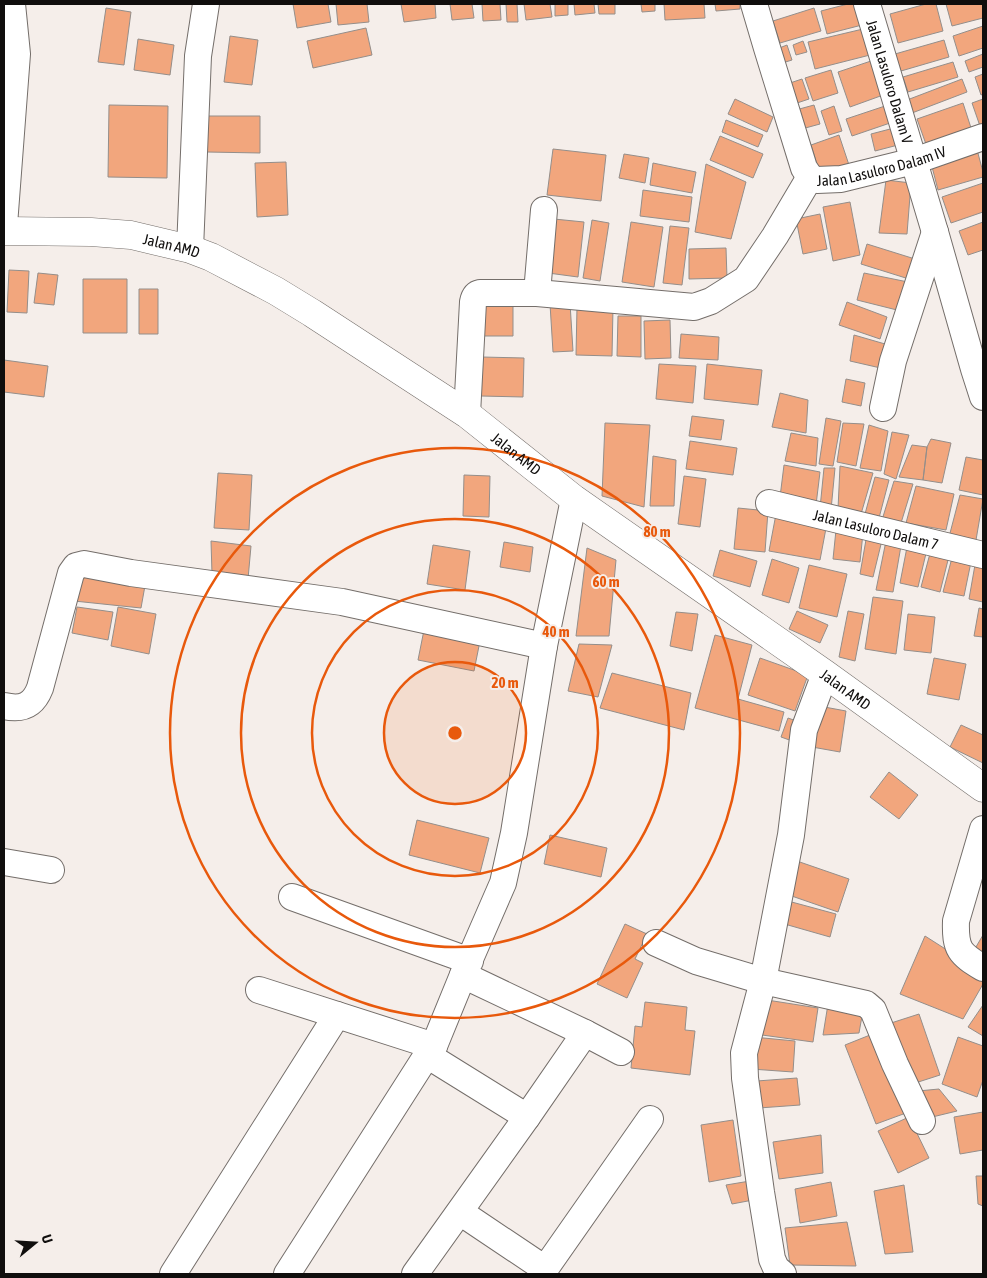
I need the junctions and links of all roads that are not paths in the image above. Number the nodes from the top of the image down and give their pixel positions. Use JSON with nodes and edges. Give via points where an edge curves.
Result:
{"nodes":[{"id":1,"x":12,"y":4,"type":"edge"},
{"id":2,"x":206,"y":4,"type":"edge"},
{"id":3,"x":754,"y":4,"type":"edge"},
{"id":4,"x":867,"y":4,"type":"edge"},
{"id":5,"x":983,"y":137,"type":"edge"},
{"id":6,"x":914,"y":161,"type":"junction"},
{"id":7,"x":810,"y":177,"type":"junction"},
{"id":8,"x":544,"y":210,"type":"dead end"},
{"id":9,"x":4,"y":225,"type":"edge"},
{"id":10,"x":4,"y":231,"type":"edge"},
{"id":11,"x":936,"y":232,"type":"junction"},
{"id":12,"x":190,"y":249,"type":"junction"},
{"id":13,"x":537,"y":293,"type":"junction"},
{"id":14,"x":983,"y":397,"type":"edge"},
{"id":15,"x":883,"y":408,"type":"dead end"},
{"id":16,"x":467,"y":414,"type":"junction"},
{"id":17,"x":574,"y":499,"type":"junction"},
{"id":18,"x":769,"y":503,"type":"dead end"},
{"id":19,"x":983,"y":555,"type":"edge"},
{"id":20,"x":544,"y":646,"type":"junction"},
{"id":21,"x":825,"y":674,"type":"junction"},
{"id":22,"x":4,"y":706,"type":"edge"},
{"id":23,"x":983,"y":788,"type":"edge"},
{"id":24,"x":983,"y":828,"type":"edge"},
{"id":25,"x":4,"y":862,"type":"edge"},
{"id":26,"x":51,"y":870,"type":"dead end"},
{"id":27,"x":292,"y":897,"type":"dead end"},
{"id":28,"x":656,"y":943,"type":"dead end"},
{"id":29,"x":467,"y":968,"type":"junction"},
{"id":30,"x":983,"y":968,"type":"edge"},
{"id":31,"x":763,"y":981,"type":"junction"},
{"id":32,"x":259,"y":990,"type":"dead end"},
{"id":33,"x":337,"y":1015,"type":"junction"},
{"id":34,"x":585,"y":1033,"type":"junction"},
{"id":35,"x":431,"y":1050,"type":"junction"},
{"id":36,"x":621,"y":1052,"type":"dead end"},
{"id":37,"x":527,"y":1117,"type":"junction"},
{"id":38,"x":650,"y":1119,"type":"dead end"},
{"id":39,"x":922,"y":1121,"type":"dead end"},
{"id":40,"x":460,"y":1212,"type":"junction"},
{"id":41,"x":180,"y":1272,"type":"edge"},
{"id":42,"x":287,"y":1274,"type":"edge"},
{"id":43,"x":415,"y":1274,"type":"edge"},
{"id":44,"x":783,"y":1274,"type":"edge"}],
"edges":[{"from":1,"to":9,"type":"street","via":[[17,54]]},
{"from":2,"to":12,"type":"street","via":[[198,56]]},
{"from":3,"to":7,"type":"street","name":"Jalan Lasuloro Dalam IV","via":[[804,168]]},
{"from":4,"to":6,"type":"street","name":"Jalan Lasuloro Dalam V"},
{"from":5,"to":6,"type":"street","name":"Jalan Lasuloro Dalam IV"},
{"from":6,"to":7,"type":"street","name":"Jalan Lasuloro Dalam IV","via":[[841,179],[817,180]]},
{"from":6,"to":11,"type":"street","name":"Jalan Lasuloro Dalam V"},
{"from":7,"to":13,"type":"street","via":[[776,236],[746,279],[711,302],[694,307]]},
{"from":8,"to":13,"type":"street"},
{"from":10,"to":12,"type":"street","name":"Jalan AMD","via":[[113,233]]},
{"from":11,"to":14,"type":"street","name":"Jalan Lasuloro Dalam V"},
{"from":11,"to":15,"type":"street","via":[[893,361]]},
{"from":12,"to":16,"type":"street","name":"Jalan AMD","via":[[228,265],[312,313]]},
{"from":13,"to":16,"type":"street","via":[[480,293],[474,296]]},
{"from":16,"to":17,"type":"street","name":"Jalan AMD"},
{"from":17,"to":20,"type":"street"},
{"from":17,"to":21,"type":"street","name":"Jalan AMD"},
{"from":18,"to":19,"type":"street","name":"Jalan Lasuloro Dalam 7"},
{"from":20,"to":22,"type":"street","via":[[342,602],[84,564],[76,566],[71,573],[37,697],[21,707]]},
{"from":20,"to":29,"type":"street","via":[[503,883]]},
{"from":21,"to":23,"type":"street","name":"Jalan AMD"},
{"from":21,"to":31,"type":"street","via":[[804,730],[792,834]]},
{"from":24,"to":30,"type":"street","via":[[956,921],[955,935],[963,955]]},
{"from":25,"to":26,"type":"street"},
{"from":27,"to":29,"type":"street"},
{"from":28,"to":31,"type":"street","via":[[696,961]]},
{"from":29,"to":34,"type":"street"},
{"from":29,"to":35,"type":"street"},
{"from":31,"to":39,"type":"street","via":[[862,1002],[870,1008]]},
{"from":31,"to":44,"type":"street","via":[[744,1053],[744,1078],[772,1259]]},
{"from":32,"to":33,"type":"street"},
{"from":33,"to":35,"type":"street"},
{"from":33,"to":41,"type":"street"},
{"from":34,"to":36,"type":"street"},
{"from":34,"to":37,"type":"street"},
{"from":35,"to":37,"type":"street"},
{"from":35,"to":42,"type":"street"},
{"from":37,"to":40,"type":"street"},
{"from":38,"to":40,"type":"street","via":[[545,1270]]},
{"from":40,"to":43,"type":"street"}]}
